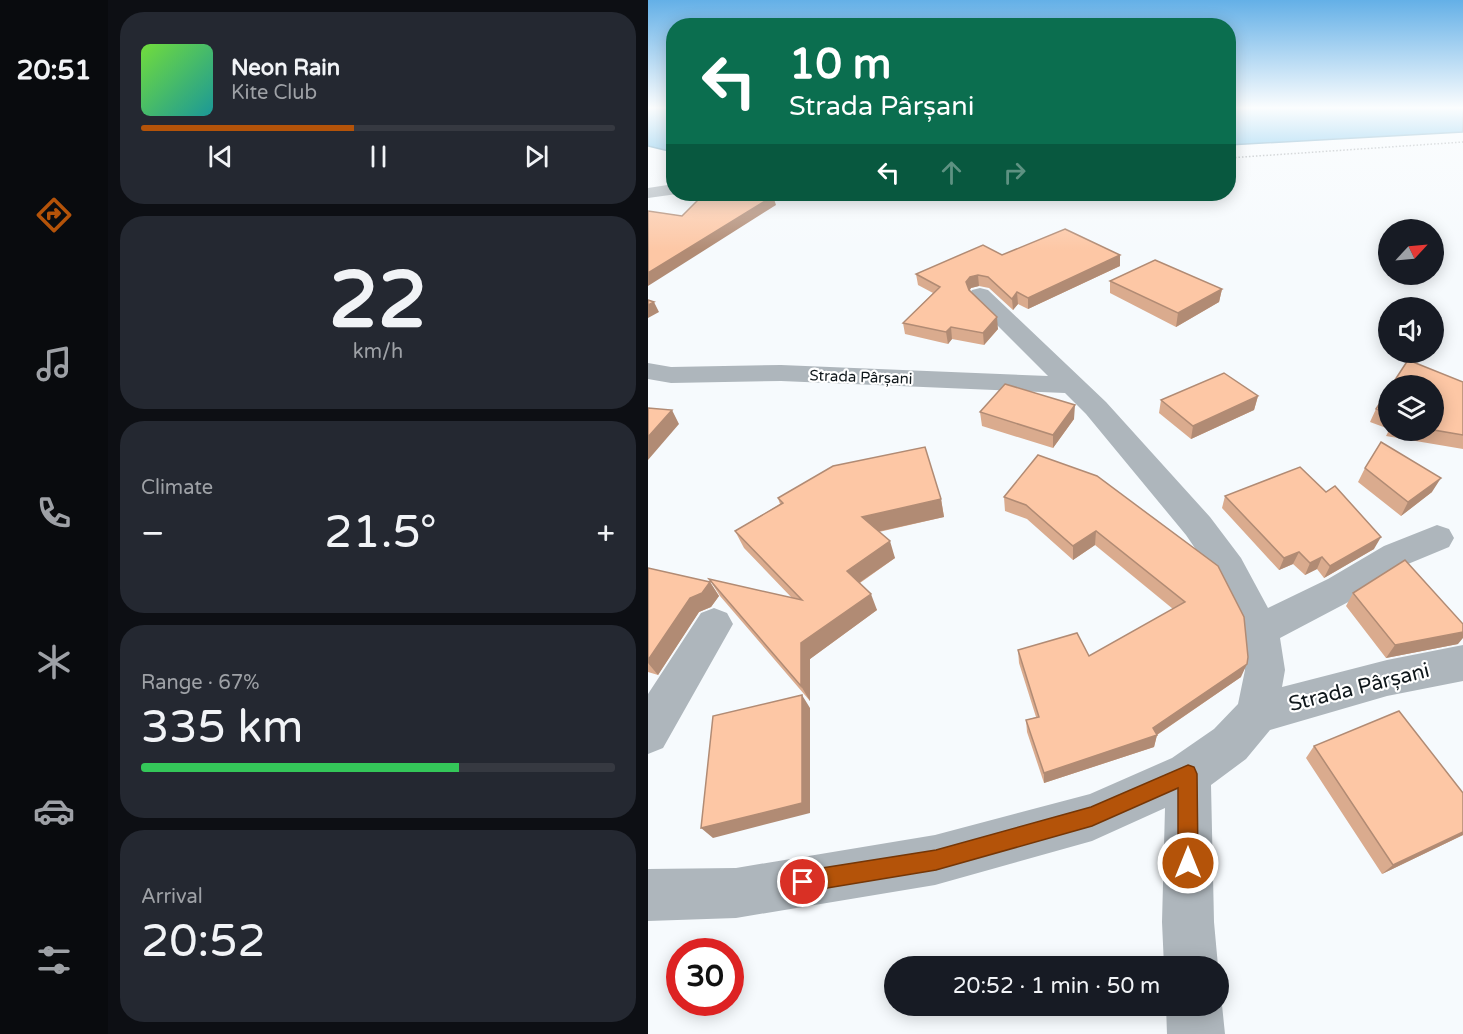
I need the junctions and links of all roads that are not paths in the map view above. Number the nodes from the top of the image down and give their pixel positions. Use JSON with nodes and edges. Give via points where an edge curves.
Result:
{"nodes":[{"id":1,"x":666,"y":190,"type":"edge"},
{"id":2,"x":648,"y":193,"type":"edge"},
{"id":3,"x":980,"y":295,"type":"dead end"},
{"id":4,"x":648,"y":371,"type":"edge"},
{"id":5,"x":1074,"y":385,"type":"junction"},
{"id":6,"x":1437,"y":538,"type":"dead end"},
{"id":7,"x":714,"y":624,"type":"dead end"},
{"id":8,"x":1260,"y":630,"type":"junction"},
{"id":9,"x":1463,"y":663,"type":"edge"},
{"id":10,"x":1257,"y":714,"type":"junction"},
{"id":11,"x":648,"y":733,"type":"edge"},
{"id":12,"x":1188,"y":774,"type":"junction"},
{"id":13,"x":648,"y":895,"type":"edge"},
{"id":14,"x":1190,"y":956,"type":"edge"},
{"id":15,"x":1195,"y":1016,"type":"edge"},
{"id":16,"x":1196,"y":1034,"type":"edge"}],
"edges":[{"from":1,"to":2,"type":"street"},
{"from":3,"to":5,"type":"street","name":"Strada Pârșani"},
{"from":4,"to":5,"type":"street","name":"Strada Pârșani","via":[[671,375],[781,373]]},
{"from":5,"to":8,"type":"street","name":"Strada Pârșani","via":[[1198,526],[1228,568]]},
{"from":6,"to":8,"type":"street","via":[[1396,555],[1341,589]]},
{"from":7,"to":11,"type":"street"},
{"from":8,"to":10,"type":"street","name":"Strada Pârșani","via":[[1265,670]]},
{"from":9,"to":10,"type":"street","name":"Strada Pârșani","via":[[1387,678]]},
{"from":10,"to":12,"type":"street","via":[[1230,744]]},
{"from":12,"to":13,"type":"street","via":[[1092,817],[936,860],[736,892]]},
{"from":12,"to":14,"type":"street"},
{"from":15,"to":16,"type":"street"}]}
